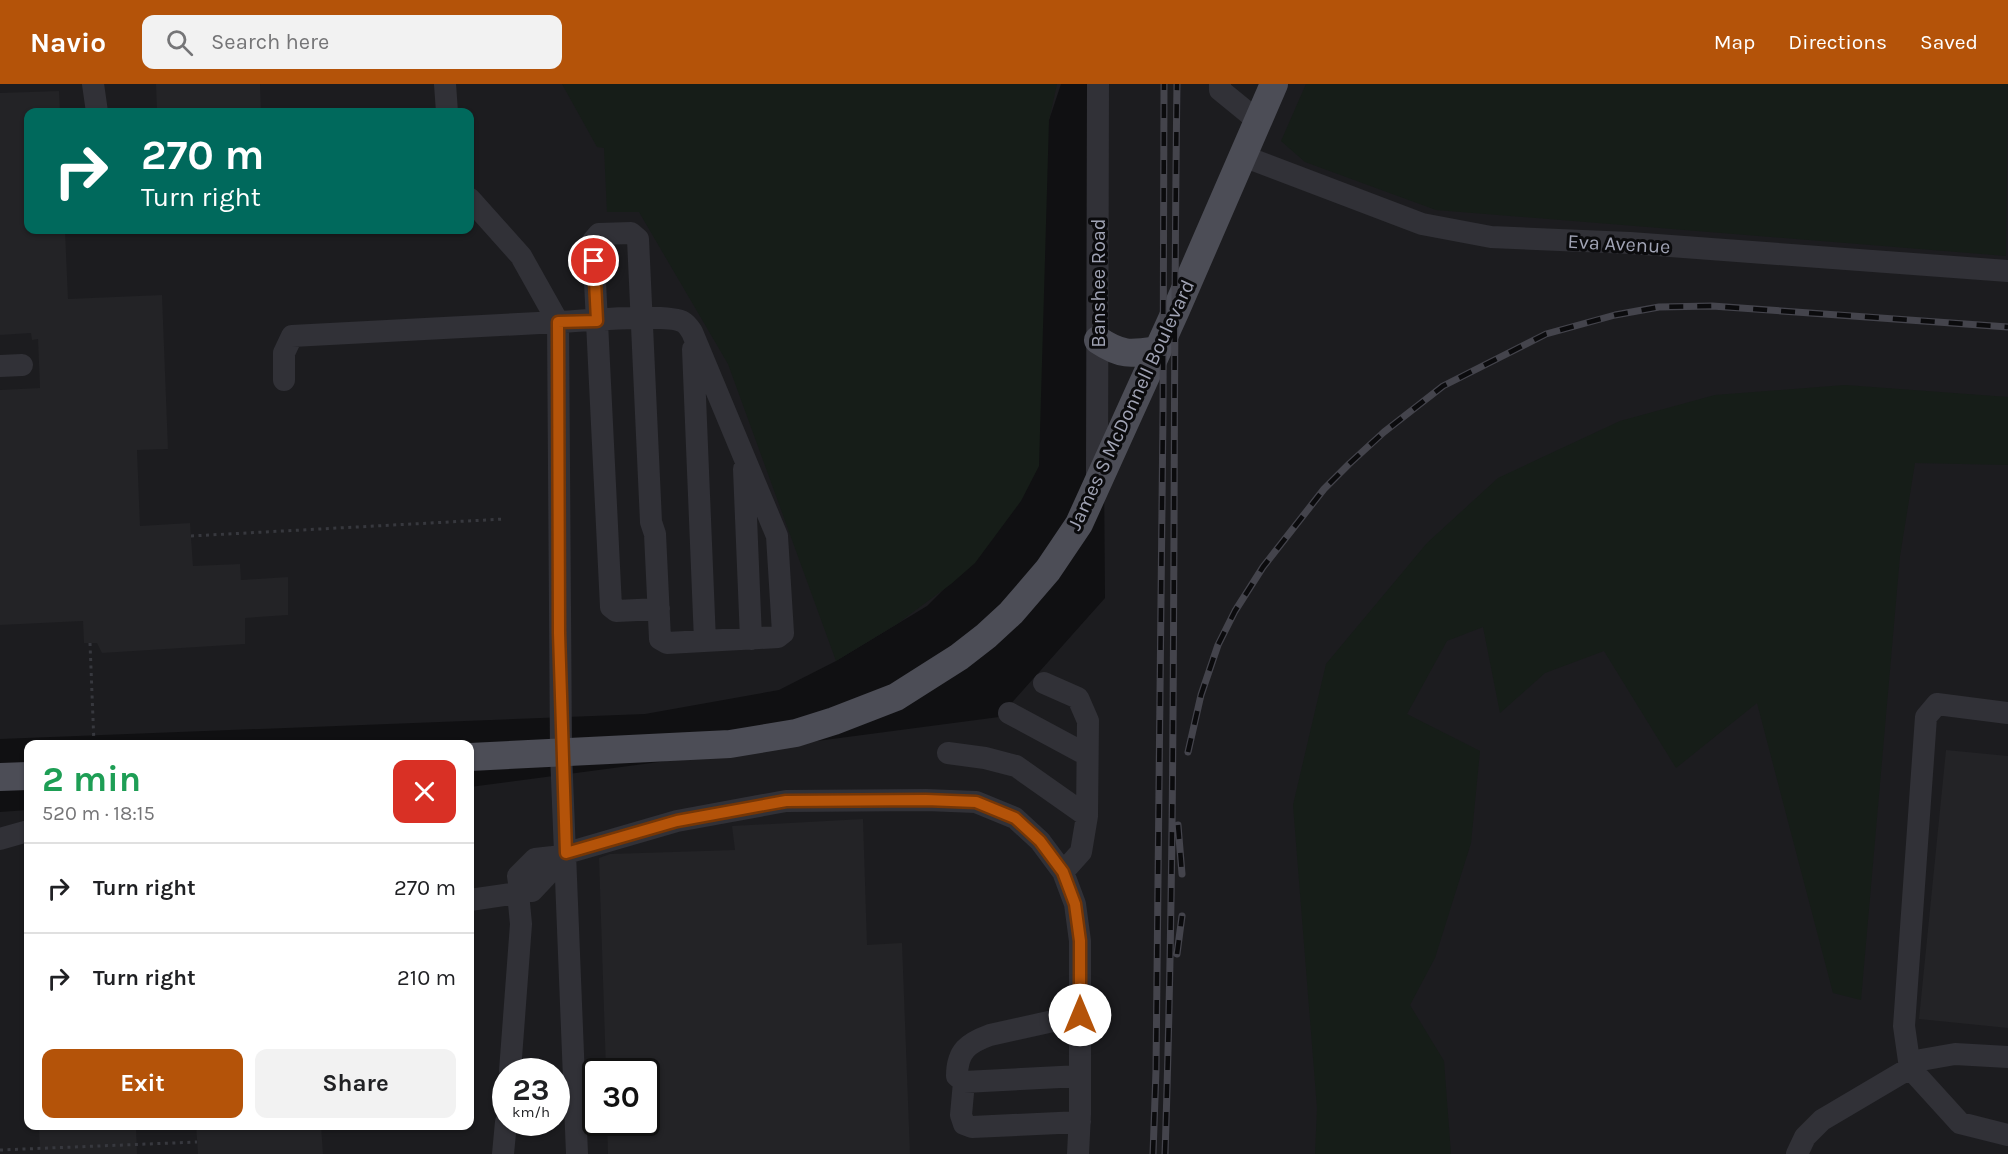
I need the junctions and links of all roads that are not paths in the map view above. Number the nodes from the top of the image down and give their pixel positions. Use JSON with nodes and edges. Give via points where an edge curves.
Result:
{"nodes":[{"id":1,"x":93,"y":84,"type":"edge"},
{"id":2,"x":445,"y":84,"type":"edge"},
{"id":3,"x":1098,"y":84,"type":"edge"},
{"id":4,"x":1220,"y":84,"type":"edge"},
{"id":5,"x":1274,"y":84,"type":"edge"},
{"id":6,"x":96,"y":108,"type":"edge"},
{"id":7,"x":447,"y":108,"type":"edge"},
{"id":8,"x":1258,"y":121,"type":"junction"},
{"id":9,"x":1242,"y":156,"type":"junction"},
{"id":10,"x":474,"y":203,"type":"edge"},
{"id":11,"x":2008,"y":271,"type":"edge"},
{"id":12,"x":642,"y":319,"type":"junction"},
{"id":13,"x":597,"y":321,"type":"junction"},
{"id":14,"x":558,"y":322,"type":"junction"},
{"id":15,"x":693,"y":332,"type":"junction"},
{"id":16,"x":1098,"y":340,"type":"junction"},
{"id":17,"x":1158,"y":350,"type":"junction"},
{"id":18,"x":284,"y":380,"type":"dead end"},
{"id":19,"x":743,"y":453,"type":"junction"},
{"id":20,"x":1097,"y":482,"type":"junction"},
{"id":21,"x":658,"y":609,"type":"junction"},
{"id":22,"x":751,"y":639,"type":"junction"},
{"id":23,"x":705,"y":641,"type":"junction"},
{"id":24,"x":1044,"y":683,"type":"dead end"},
{"id":25,"x":1009,"y":713,"type":"dead end"},
{"id":26,"x":2008,"y":713,"type":"edge"},
{"id":27,"x":561,"y":753,"type":"junction"},
{"id":28,"x":948,"y":753,"type":"dead end"},
{"id":29,"x":1087,"y":755,"type":"junction"},
{"id":30,"x":474,"y":757,"type":"edge"},
{"id":31,"x":24,"y":776,"type":"edge"},
{"id":32,"x":0,"y":777,"type":"edge"},
{"id":33,"x":1087,"y":816,"type":"junction"},
{"id":34,"x":24,"y":832,"type":"edge"},
{"id":35,"x":0,"y":838,"type":"edge"},
{"id":36,"x":559,"y":855,"type":"junction"},
{"id":37,"x":1063,"y":872,"type":"junction"},
{"id":38,"x":519,"y":891,"type":"junction"},
{"id":39,"x":474,"y":899,"type":"edge"},
{"id":40,"x":1080,"y":1015,"type":"junction"},
{"id":41,"x":2008,"y":1057,"type":"edge"},
{"id":42,"x":511,"y":1058,"type":"edge"},
{"id":43,"x":1910,"y":1068,"type":"junction"},
{"id":44,"x":1080,"y":1076,"type":"junction"},
{"id":45,"x":964,"y":1082,"type":"junction"},
{"id":46,"x":1080,"y":1122,"type":"junction"},
{"id":47,"x":2008,"y":1135,"type":"edge"},
{"id":48,"x":505,"y":1136,"type":"edge"},
{"id":49,"x":504,"y":1154,"type":"edge"},
{"id":50,"x":578,"y":1154,"type":"edge"},
{"id":51,"x":1078,"y":1154,"type":"edge"},
{"id":52,"x":1797,"y":1154,"type":"edge"}],
"edges":[{"from":1,"to":6,"type":"street"},
{"from":2,"to":7,"type":"street"},
{"from":3,"to":16,"type":"street","name":"Banshee Road"},
{"from":4,"to":8,"type":"street","via":[[1220,90]]},
{"from":5,"to":8,"type":"main road","name":"James S McDonnell Boulevard"},
{"from":8,"to":9,"type":"main road","name":"James S McDonnell Boulevard"},
{"from":9,"to":11,"type":"street","name":"Eva Avenue","via":[[1422,224],[1491,237],[1630,243]]},
{"from":9,"to":17,"type":"main road","name":"James S McDonnell Boulevard"},
{"from":10,"to":14,"type":"street","via":[[521,256]]},
{"from":12,"to":13,"type":"street"},
{"from":12,"to":13,"type":"street","via":[[638,239],[631,232],[599,234],[593,241]]},
{"from":12,"to":15,"type":"street","via":[[684,322]]},
{"from":12,"to":21,"type":"street"},
{"from":13,"to":14,"type":"street"},
{"from":13,"to":21,"type":"street","via":[[611,607],[616,611]]},
{"from":14,"to":18,"type":"street","via":[[292,336],[284,352]]},
{"from":14,"to":27,"type":"street"},
{"from":15,"to":19,"type":"street"},
{"from":15,"to":23,"type":"street"},
{"from":16,"to":17,"type":"main road","via":[[1114,350],[1132,354]]},
{"from":16,"to":20,"type":"street","name":"Banshee Road"},
{"from":17,"to":20,"type":"main road","name":"James S McDonnell Boulevard"},
{"from":19,"to":22,"type":"street"},
{"from":19,"to":22,"type":"street","via":[[777,536],[783,633],[778,637]]},
{"from":20,"to":27,"type":"main road","name":"James S McDonnell Boulevard","via":[[1079,524],[1048,570],[1011,613],[959,657],[896,697],[834,722],[761,740]]},
{"from":21,"to":23,"type":"street","via":[[660,639],[667,643]]},
{"from":22,"to":23,"type":"street"},
{"from":24,"to":29,"type":"street","via":[[1078,698],[1088,721]]},
{"from":25,"to":29,"type":"street"},
{"from":26,"to":43,"type":"street","via":[[1937,705],[1926,717],[1904,1026]]},
{"from":27,"to":30,"type":"main road","name":"James S McDonnell Boulevard"},
{"from":27,"to":36,"type":"street"},
{"from":28,"to":33,"type":"street","via":[[1016,766]]},
{"from":29,"to":33,"type":"street"},
{"from":31,"to":32,"type":"main road"},
{"from":33,"to":37,"type":"street","via":[[1081,852]]},
{"from":34,"to":35,"type":"street"},
{"from":36,"to":37,"type":"street","via":[[677,821],[786,801],[976,802],[1015,818],[1040,841]]},
{"from":36,"to":38,"type":"street","via":[[535,859],[518,876]]},
{"from":36,"to":50,"type":"street"},
{"from":37,"to":40,"type":"street","via":[[1075,904],[1080,941]]},
{"from":38,"to":39,"type":"street"},
{"from":38,"to":42,"type":"street","via":[[521,924]]},
{"from":40,"to":44,"type":"street"},
{"from":40,"to":45,"type":"street","via":[[977,1040],[962,1051],[957,1062],[957,1076]]},
{"from":41,"to":43,"type":"street","via":[[1956,1054],[1922,1060]]},
{"from":43,"to":47,"type":"street","via":[[1960,1123]]},
{"from":43,"to":52,"type":"street","via":[[1822,1119],[1805,1137]]},
{"from":44,"to":45,"type":"street"},
{"from":44,"to":46,"type":"street"},
{"from":45,"to":46,"type":"street","via":[[961,1115],[964,1124],[972,1127]]},
{"from":46,"to":51,"type":"street"},
{"from":48,"to":49,"type":"street"}]}
